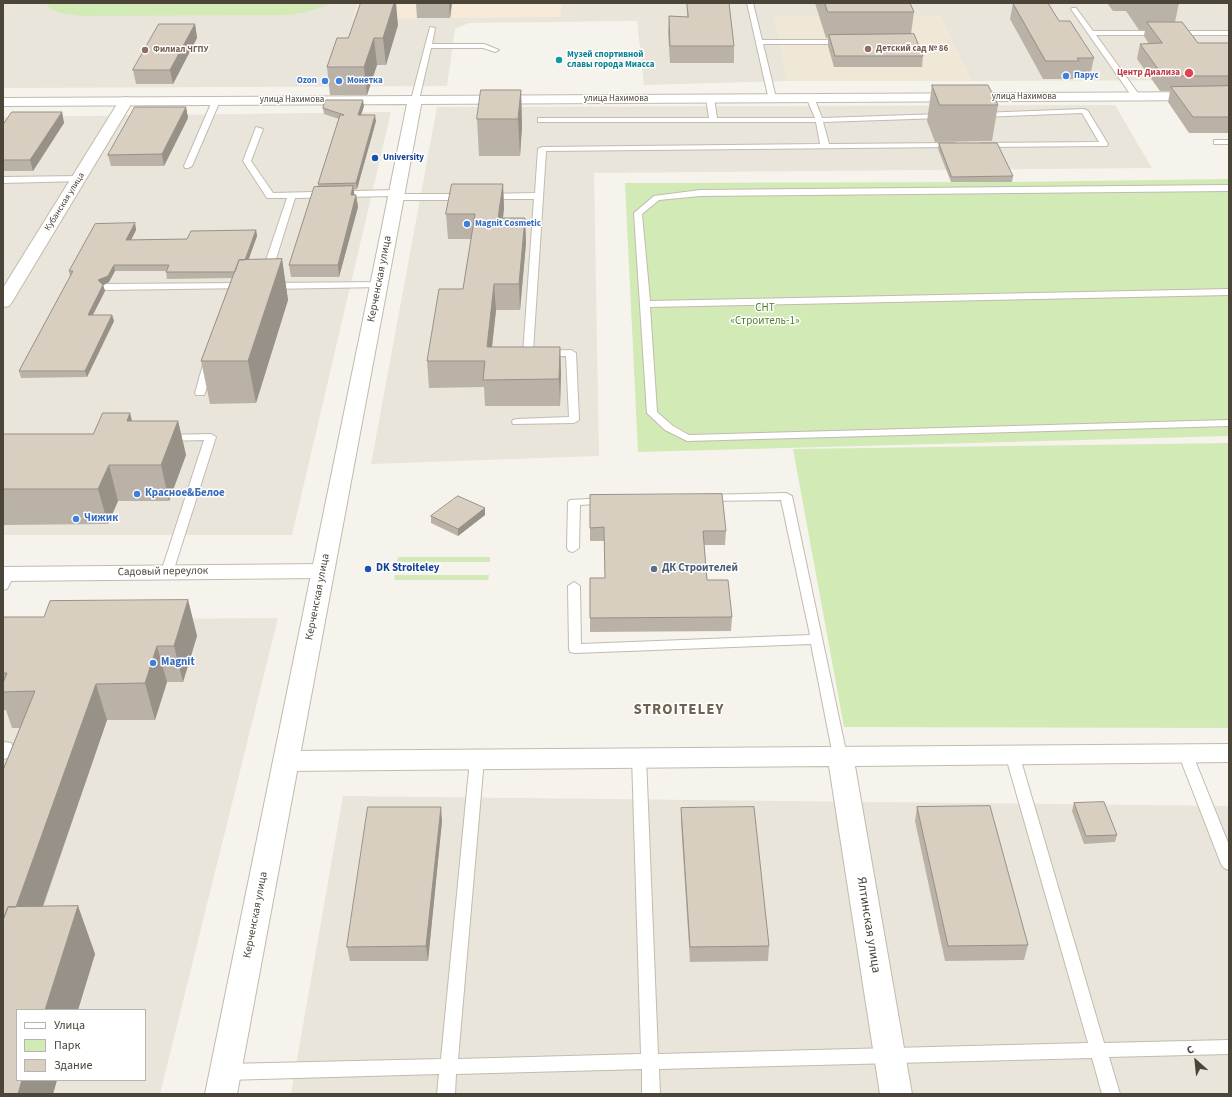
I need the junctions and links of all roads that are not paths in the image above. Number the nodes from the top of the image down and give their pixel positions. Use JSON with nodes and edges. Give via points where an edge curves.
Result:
{"nodes":[{"id":1,"x":750,"y":3,"type":"edge"},
{"id":2,"x":1074,"y":9,"type":"dead end"},
{"id":3,"x":432,"y":28,"type":"dead end"},
{"id":4,"x":1092,"y":33,"type":"junction"},
{"id":5,"x":1229,"y":33,"type":"edge"},
{"id":6,"x":759,"y":42,"type":"junction"},
{"id":7,"x":854,"y":42,"type":"edge"},
{"id":8,"x":427,"y":46,"type":"junction"},
{"id":9,"x":495,"y":50,"type":"dead end"},
{"id":10,"x":1136,"y":96,"type":"junction"},
{"id":11,"x":1229,"y":96,"type":"edge"},
{"id":12,"x":810,"y":97,"type":"junction"},
{"id":13,"x":710,"y":98,"type":"junction"},
{"id":14,"x":772,"y":98,"type":"junction"},
{"id":15,"x":415,"y":100,"type":"junction"},
{"id":16,"x":126,"y":101,"type":"junction"},
{"id":17,"x":216,"y":101,"type":"junction"},
{"id":18,"x":3,"y":102,"type":"edge"},
{"id":19,"x":976,"y":115,"type":"edge"},
{"id":20,"x":952,"y":116,"type":"edge"},
{"id":21,"x":542,"y":120,"type":"dead end"},
{"id":22,"x":713,"y":120,"type":"junction"},
{"id":23,"x":820,"y":120,"type":"junction"},
{"id":24,"x":259,"y":129,"type":"dead end"},
{"id":25,"x":1216,"y":142,"type":"dead end"},
{"id":26,"x":1229,"y":142,"type":"edge"},
{"id":27,"x":960,"y":145,"type":"edge"},
{"id":28,"x":976,"y":145,"type":"edge"},
{"id":29,"x":825,"y":146,"type":"junction"},
{"id":30,"x":188,"y":166,"type":"dead end"},
{"id":31,"x":79,"y":179,"type":"junction"},
{"id":32,"x":3,"y":180,"type":"edge"},
{"id":33,"x":1229,"y":188,"type":"edge"},
{"id":34,"x":396,"y":195,"type":"junction"},
{"id":35,"x":292,"y":196,"type":"junction"},
{"id":36,"x":539,"y":196,"type":"junction"},
{"id":37,"x":379,"y":285,"type":"junction"},
{"id":38,"x":234,"y":286,"type":"junction"},
{"id":39,"x":255,"y":286,"type":"edge"},
{"id":40,"x":106,"y":287,"type":"dead end"},
{"id":41,"x":1229,"y":292,"type":"edge"},
{"id":42,"x":229,"y":299,"type":"edge"},
{"id":43,"x":3,"y":302,"type":"edge"},
{"id":44,"x":645,"y":304,"type":"junction"},
{"id":45,"x":213,"y":350,"type":"edge"},
{"id":46,"x":200,"y":393,"type":"dead end"},
{"id":47,"x":517,"y":422,"type":"dead end"},
{"id":48,"x":1229,"y":423,"type":"edge"},
{"id":49,"x":156,"y":438,"type":"edge"},
{"id":50,"x":695,"y":499,"type":"edge"},
{"id":51,"x":619,"y":501,"type":"edge"},
{"id":52,"x":573,"y":548,"type":"dead end"},
{"id":53,"x":324,"y":571,"type":"junction"},
{"id":54,"x":167,"y":572,"type":"junction"},
{"id":55,"x":5,"y":578,"type":"edge"},
{"id":56,"x":574,"y":586,"type":"dead end"},
{"id":57,"x":817,"y":639,"type":"junction"},
{"id":58,"x":3,"y":747,"type":"edge"},
{"id":59,"x":1185,"y":753,"type":"junction"},
{"id":60,"x":1229,"y":753,"type":"edge"},
{"id":61,"x":3,"y":754,"type":"edge"},
{"id":62,"x":1012,"y":754,"type":"junction"},
{"id":63,"x":840,"y":756,"type":"junction"},
{"id":64,"x":639,"y":757,"type":"junction"},
{"id":65,"x":477,"y":759,"type":"junction"},
{"id":66,"x":286,"y":761,"type":"junction"},
{"id":67,"x":1229,"y":864,"type":"edge"},
{"id":68,"x":1229,"y":1047,"type":"edge"},
{"id":69,"x":1099,"y":1050,"type":"junction"},
{"id":70,"x":890,"y":1055,"type":"junction"},
{"id":71,"x":649,"y":1061,"type":"junction"},
{"id":72,"x":449,"y":1066,"type":"junction"},
{"id":73,"x":223,"y":1083,"type":"edge"},
{"id":74,"x":446,"y":1094,"type":"edge"},
{"id":75,"x":650,"y":1094,"type":"edge"},
{"id":76,"x":896,"y":1094,"type":"edge"},
{"id":77,"x":1111,"y":1094,"type":"edge"}],
"edges":[{"from":1,"to":6,"type":"lane"},
{"from":2,"to":4,"type":"lane"},
{"from":3,"to":8,"type":"lane"},
{"from":4,"to":5,"type":"lane"},
{"from":4,"to":10,"type":"lane"},
{"from":6,"to":7,"type":"lane"},
{"from":6,"to":14,"type":"lane"},
{"from":8,"to":9,"type":"lane","via":[[484,46]]},
{"from":8,"to":15,"type":"lane"},
{"from":10,"to":11,"type":"street","name":"улица Нахимова"},
{"from":10,"to":12,"type":"street","name":"улица Нахимова"},
{"from":12,"to":14,"type":"street","name":"улица Нахимова"},
{"from":12,"to":23,"type":"lane"},
{"from":13,"to":14,"type":"street","name":"улица Нахимова"},
{"from":13,"to":15,"type":"street","name":"улица Нахимова"},
{"from":13,"to":22,"type":"lane"},
{"from":15,"to":17,"type":"street","name":"улица Нахимова"},
{"from":15,"to":34,"type":"street","name":"Керченская улица"},
{"from":16,"to":17,"type":"street","name":"улица Нахимова"},
{"from":16,"to":18,"type":"street","name":"улица Нахимова"},
{"from":16,"to":31,"type":"street","name":"Кубанская улица"},
{"from":17,"to":30,"type":"lane"},
{"from":19,"to":28,"type":"lane","via":[[1084,111],[1104,144]]},
{"from":20,"to":23,"type":"lane"},
{"from":21,"to":22,"type":"lane"},
{"from":22,"to":23,"type":"lane"},
{"from":23,"to":29,"type":"lane"},
{"from":24,"to":35,"type":"lane","via":[[247,161],[270,196]]},
{"from":25,"to":26,"type":"lane"},
{"from":27,"to":29,"type":"lane"},
{"from":29,"to":36,"type":"lane","via":[[542,149]]},
{"from":31,"to":32,"type":"lane"},
{"from":31,"to":43,"type":"street","name":"Кубанская улица"},
{"from":33,"to":44,"type":"lane","via":[[700,193],[657,198],[638,213]]},
{"from":34,"to":35,"type":"lane"},
{"from":34,"to":36,"type":"lane"},
{"from":34,"to":37,"type":"street","name":"Керченская улица"},
{"from":35,"to":37,"type":"lane","via":[[262,286]]},
{"from":36,"to":47,"type":"lane","via":[[528,354],[571,353],[574,420]]},
{"from":37,"to":53,"type":"street","name":"Керченская улица"},
{"from":38,"to":39,"type":"lane"},
{"from":38,"to":40,"type":"lane"},
{"from":38,"to":42,"type":"lane"},
{"from":41,"to":44,"type":"lane"},
{"from":44,"to":48,"type":"lane","via":[[652,413],[669,428],[687,438]]},
{"from":45,"to":46,"type":"lane"},
{"from":49,"to":54,"type":"lane","via":[[211,437]]},
{"from":50,"to":57,"type":"lane","via":[[786,496]]},
{"from":51,"to":52,"type":"lane","via":[[574,502]]},
{"from":53,"to":54,"type":"street","name":"Садовый переулок"},
{"from":53,"to":66,"type":"street","name":"Керченская улица"},
{"from":54,"to":55,"type":"street","name":"Садовый переулок"},
{"from":56,"to":57,"type":"lane","via":[[575,649]]},
{"from":57,"to":63,"type":"lane"},
{"from":58,"to":61,"type":"lane","via":[[6,747]]},
{"from":59,"to":60,"type":"street"},
{"from":59,"to":62,"type":"street"},
{"from":59,"to":67,"type":"lane"},
{"from":62,"to":63,"type":"street"},
{"from":62,"to":69,"type":"lane"},
{"from":63,"to":64,"type":"street"},
{"from":63,"to":70,"type":"street","name":"Ялтинская улица"},
{"from":64,"to":65,"type":"street"},
{"from":64,"to":71,"type":"lane"},
{"from":65,"to":66,"type":"street"},
{"from":65,"to":72,"type":"lane"},
{"from":66,"to":73,"type":"street","name":"Керченская улица"},
{"from":68,"to":69,"type":"lane"},
{"from":69,"to":70,"type":"lane"},
{"from":69,"to":77,"type":"lane"},
{"from":70,"to":71,"type":"lane"},
{"from":70,"to":76,"type":"street","name":"Ялтинская улица"},
{"from":71,"to":72,"type":"lane"},
{"from":71,"to":75,"type":"lane"},
{"from":72,"to":73,"type":"lane"},
{"from":72,"to":74,"type":"lane"}]}
